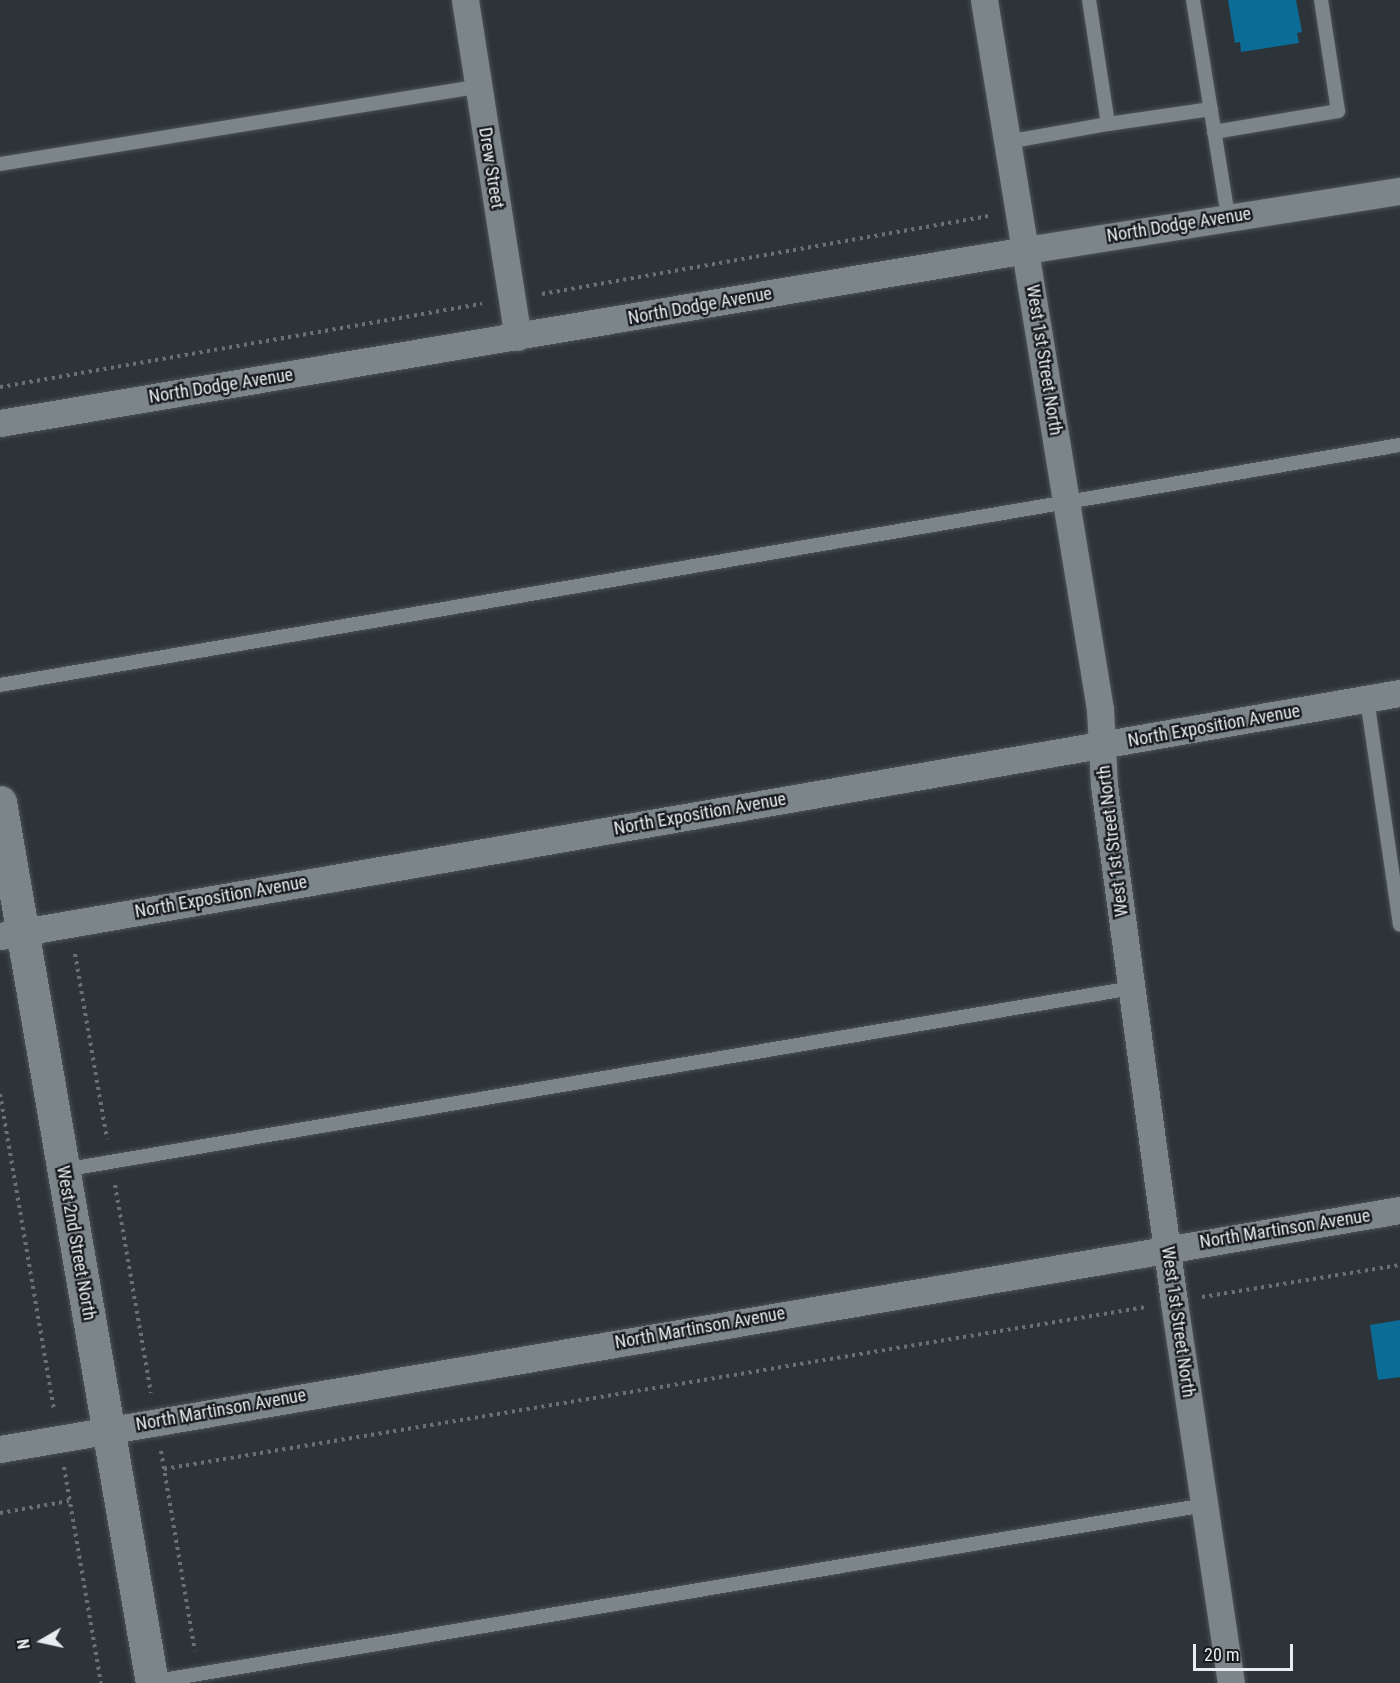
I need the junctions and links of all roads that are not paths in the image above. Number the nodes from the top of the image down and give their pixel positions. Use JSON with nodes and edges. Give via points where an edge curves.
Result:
{"nodes":[{"id":1,"x":465,"y":0,"type":"edge"},
{"id":2,"x":984,"y":0,"type":"edge"},
{"id":3,"x":1089,"y":0,"type":"edge"},
{"id":4,"x":1193,"y":0,"type":"edge"},
{"id":5,"x":1321,"y":0,"type":"edge"},
{"id":6,"x":478,"y":87,"type":"junction"},
{"id":7,"x":1211,"y":109,"type":"junction"},
{"id":8,"x":1108,"y":124,"type":"junction"},
{"id":9,"x":1214,"y":132,"type":"junction"},
{"id":10,"x":1007,"y":142,"type":"junction"},
{"id":11,"x":0,"y":164,"type":"edge"},
{"id":12,"x":1400,"y":191,"type":"edge"},
{"id":13,"x":1228,"y":217,"type":"junction"},
{"id":14,"x":1026,"y":250,"type":"junction"},
{"id":15,"x":518,"y":337,"type":"junction"},
{"id":16,"x":0,"y":423,"type":"edge"},
{"id":17,"x":1400,"y":445,"type":"edge"},
{"id":18,"x":1066,"y":503,"type":"junction"},
{"id":19,"x":0,"y":685,"type":"edge"},
{"id":20,"x":1400,"y":693,"type":"edge"},
{"id":21,"x":1367,"y":699,"type":"junction"},
{"id":22,"x":1102,"y":746,"type":"junction"},
{"id":23,"x":0,"y":802,"type":"edge"},
{"id":24,"x":1400,"y":925,"type":"edge"},
{"id":25,"x":11,"y":934,"type":"edge"},
{"id":26,"x":1131,"y":988,"type":"junction"},
{"id":27,"x":63,"y":1170,"type":"junction"},
{"id":28,"x":1400,"y":1210,"type":"edge"},
{"id":29,"x":1167,"y":1248,"type":"junction"},
{"id":30,"x":108,"y":1429,"type":"junction"},
{"id":31,"x":0,"y":1449,"type":"edge"},
{"id":32,"x":1205,"y":1505,"type":"junction"},
{"id":33,"x":152,"y":1683,"type":"edge"},
{"id":34,"x":1231,"y":1683,"type":"edge"}],
"edges":[{"from":1,"to":6,"type":"street","name":"Drew Street"},
{"from":2,"to":10,"type":"street","name":"West 1st Street North"},
{"from":3,"to":8,"type":"lane"},
{"from":4,"to":7,"type":"lane"},
{"from":5,"to":9,"type":"lane","via":[[1338,111]]},
{"from":6,"to":11,"type":"lane"},
{"from":6,"to":15,"type":"street","name":"Drew Street"},
{"from":7,"to":8,"type":"lane"},
{"from":7,"to":9,"type":"lane"},
{"from":8,"to":10,"type":"lane"},
{"from":9,"to":13,"type":"lane"},
{"from":10,"to":14,"type":"street","name":"West 1st Street North"},
{"from":12,"to":13,"type":"street","name":"North Dodge Avenue"},
{"from":13,"to":14,"type":"street","name":"North Dodge Avenue"},
{"from":14,"to":15,"type":"street","name":"North Dodge Avenue"},
{"from":14,"to":18,"type":"street","name":"West 1st Street North"},
{"from":15,"to":16,"type":"street","name":"North Dodge Avenue"},
{"from":17,"to":18,"type":"lane"},
{"from":18,"to":19,"type":"lane"},
{"from":18,"to":22,"type":"street","name":"West 1st Street North","via":[[1100,709]]},
{"from":20,"to":21,"type":"street","name":"North Exposition Avenue"},
{"from":21,"to":22,"type":"street","name":"North Exposition Avenue"},
{"from":21,"to":24,"type":"lane"},
{"from":22,"to":25,"type":"street","name":"North Exposition Avenue"},
{"from":22,"to":26,"type":"street","name":"West 1st Street North"},
{"from":23,"to":25,"type":"street","name":"West 2nd Street North"},
{"from":25,"to":27,"type":"street","name":"West 2nd Street North"},
{"from":26,"to":27,"type":"lane"},
{"from":26,"to":29,"type":"street","name":"West 1st Street North"},
{"from":27,"to":30,"type":"street","name":"West 2nd Street North"},
{"from":28,"to":29,"type":"street","name":"North Martinson Avenue"},
{"from":29,"to":30,"type":"street","name":"North Martinson Avenue"},
{"from":29,"to":32,"type":"street","name":"West 1st Street North"},
{"from":30,"to":31,"type":"street","name":"North Martinson Avenue"},
{"from":30,"to":33,"type":"street","name":"West 2nd Street North"},
{"from":32,"to":33,"type":"lane"},
{"from":32,"to":34,"type":"street","name":"West 1st Street North"}]}
